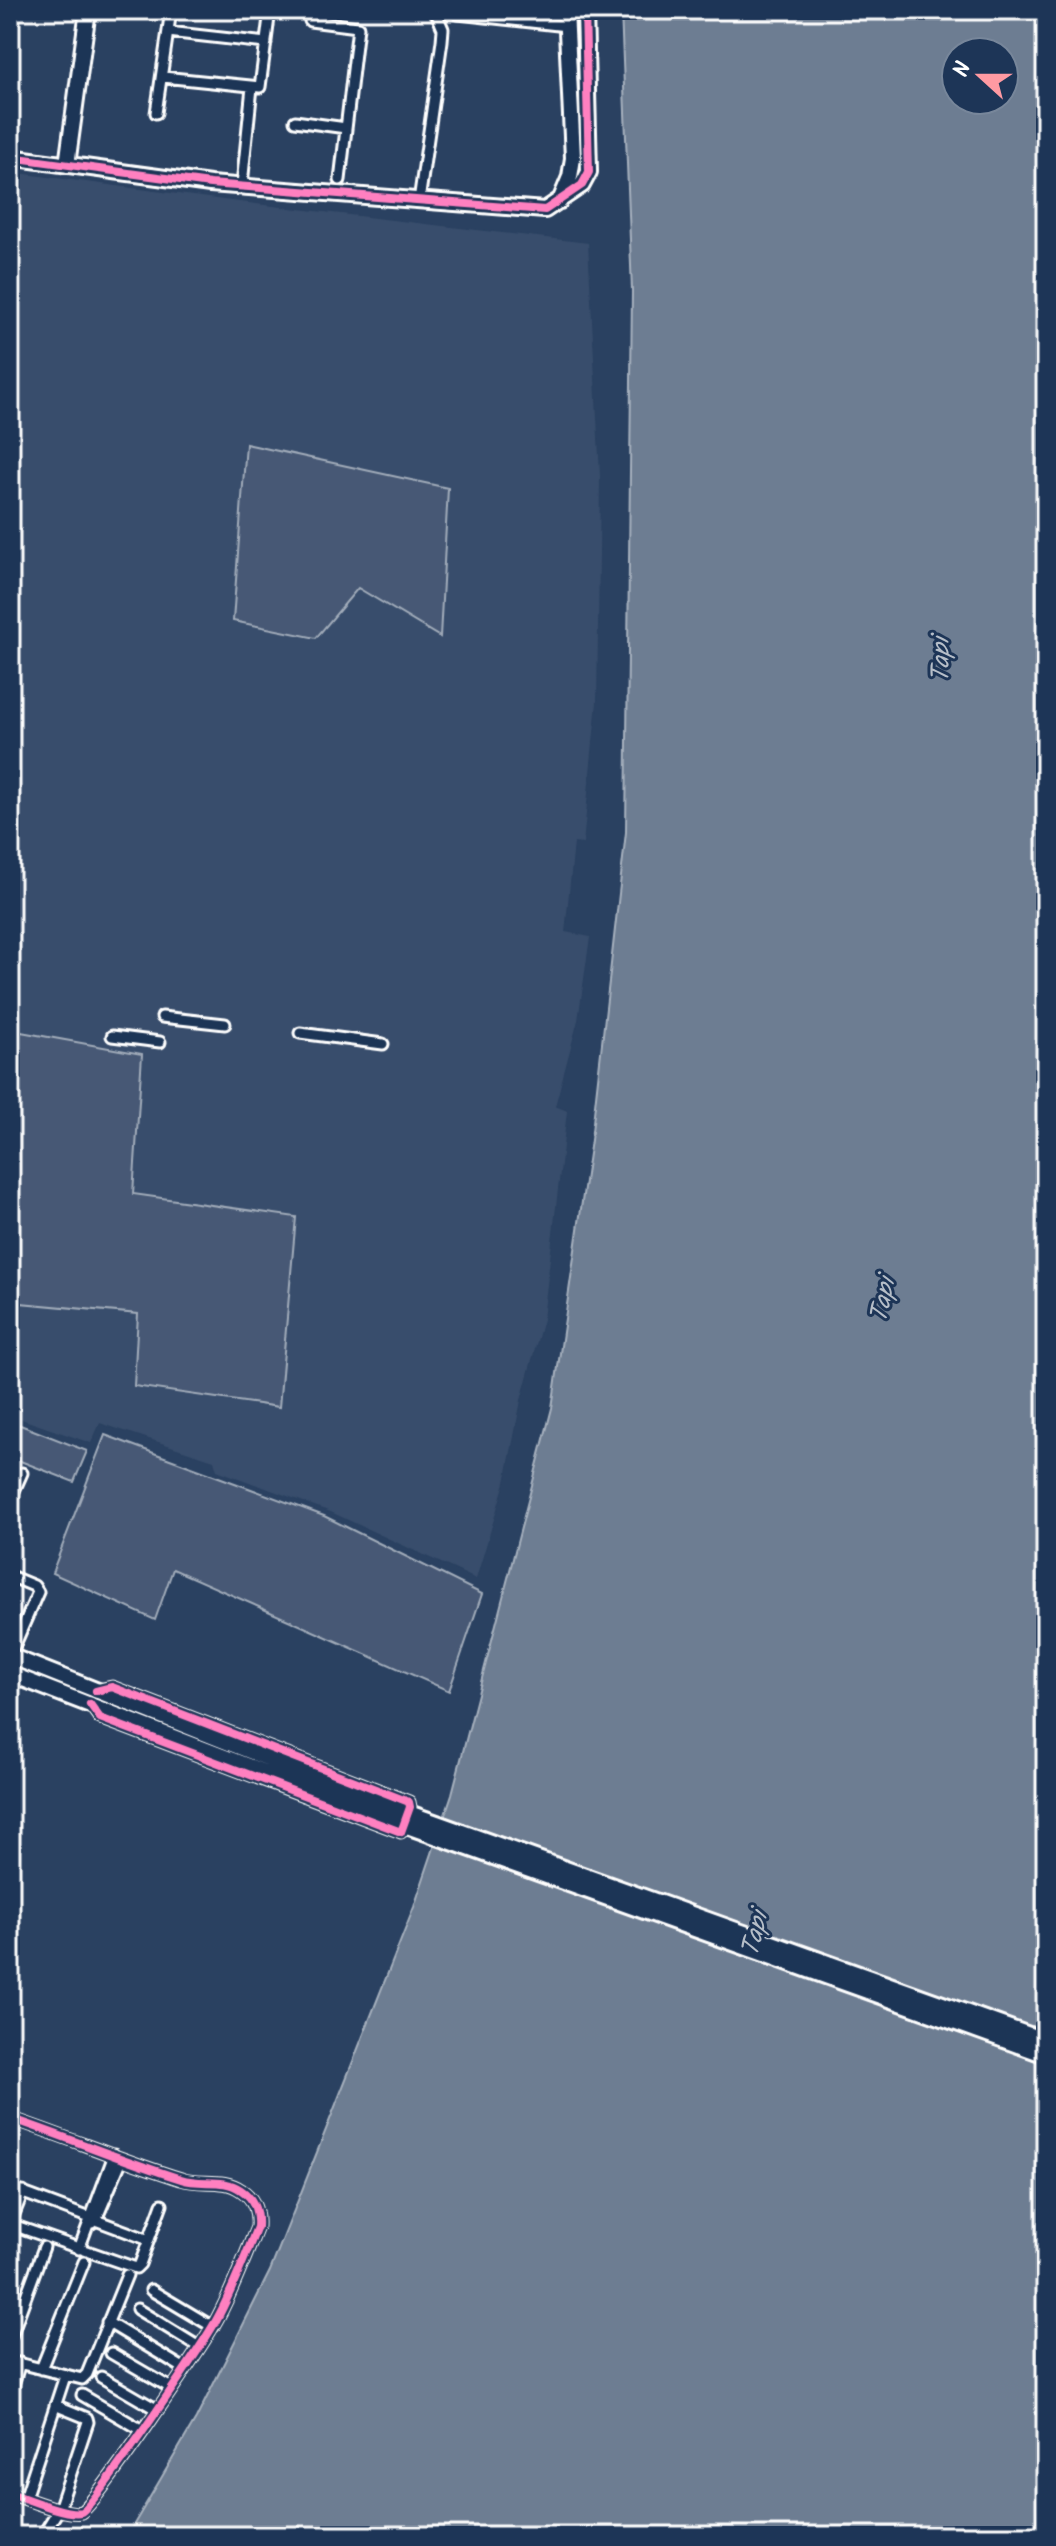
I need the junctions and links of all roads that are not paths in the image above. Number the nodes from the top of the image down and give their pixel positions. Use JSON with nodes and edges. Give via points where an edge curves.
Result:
{"nodes":[{"id":1,"x":88,"y":10,"type":"edge"},
{"id":2,"x":171,"y":10,"type":"edge"},
{"id":3,"x":270,"y":10,"type":"edge"},
{"id":4,"x":435,"y":10,"type":"edge"},
{"id":5,"x":566,"y":10,"type":"edge"},
{"id":6,"x":585,"y":10,"type":"edge"},
{"id":7,"x":458,"y":14,"type":"dead end"},
{"id":8,"x":310,"y":21,"type":"dead end"},
{"id":9,"x":567,"y":26,"type":"junction"},
{"id":10,"x":168,"y":32,"type":"junction"},
{"id":11,"x":266,"y":43,"type":"junction"},
{"id":12,"x":163,"y":77,"type":"junction"},
{"id":13,"x":252,"y":87,"type":"junction"},
{"id":14,"x":156,"y":113,"type":"dead end"},
{"id":15,"x":295,"y":121,"type":"dead end"},
{"id":16,"x":346,"y":128,"type":"junction"},
{"id":17,"x":10,"y":157,"type":"edge"},
{"id":18,"x":67,"y":165,"type":"junction"},
{"id":19,"x":340,"y":180,"type":"dead end"},
{"id":20,"x":242,"y":185,"type":"junction"},
{"id":21,"x":419,"y":201,"type":"junction"},
{"id":22,"x":560,"y":201,"type":"junction"},
{"id":23,"x":162,"y":1017,"type":"dead end"},
{"id":24,"x":225,"y":1024,"type":"dead end"},
{"id":25,"x":300,"y":1033,"type":"dead end"},
{"id":26,"x":112,"y":1036,"type":"dead end"},
{"id":27,"x":160,"y":1042,"type":"dead end"},
{"id":28,"x":383,"y":1044,"type":"dead end"},
{"id":29,"x":22,"y":1473,"type":"dead end"},
{"id":30,"x":10,"y":1500,"type":"edge"},
{"id":31,"x":10,"y":1576,"type":"edge"},
{"id":32,"x":10,"y":1656,"type":"edge"},
{"id":33,"x":10,"y":1674,"type":"edge"},
{"id":34,"x":93,"y":1698,"type":"junction"},
{"id":35,"x":368,"y":1805,"type":"junction"},
{"id":36,"x":1046,"y":2041,"type":"edge"},
{"id":37,"x":1046,"y":2055,"type":"edge"},
{"id":38,"x":10,"y":2118,"type":"edge"},
{"id":39,"x":118,"y":2157,"type":"junction"},
{"id":40,"x":10,"y":2188,"type":"edge"},
{"id":41,"x":23,"y":2192,"type":"junction"},
{"id":42,"x":162,"y":2204,"type":"dead end"},
{"id":43,"x":91,"y":2221,"type":"junction"},
{"id":44,"x":10,"y":2224,"type":"edge"},
{"id":45,"x":149,"y":2240,"type":"junction"},
{"id":46,"x":44,"y":2247,"type":"dead end"},
{"id":47,"x":79,"y":2249,"type":"junction"},
{"id":48,"x":84,"y":2262,"type":"dead end"},
{"id":49,"x":127,"y":2275,"type":"dead end"},
{"id":50,"x":151,"y":2290,"type":"dead end"},
{"id":51,"x":137,"y":2309,"type":"dead end"},
{"id":52,"x":107,"y":2322,"type":"junction"},
{"id":53,"x":213,"y":2327,"type":"junction"},
{"id":54,"x":10,"y":2339,"type":"edge"},
{"id":55,"x":199,"y":2347,"type":"junction"},
{"id":56,"x":111,"y":2353,"type":"dead end"},
{"id":57,"x":15,"y":2362,"type":"edge"},
{"id":58,"x":41,"y":2369,"type":"junction"},
{"id":59,"x":185,"y":2369,"type":"junction"},
{"id":60,"x":65,"y":2376,"type":"junction"},
{"id":61,"x":101,"y":2377,"type":"dead end"},
{"id":62,"x":171,"y":2388,"type":"junction"},
{"id":63,"x":10,"y":2394,"type":"edge"},
{"id":64,"x":82,"y":2395,"type":"dead end"},
{"id":65,"x":55,"y":2405,"type":"junction"},
{"id":66,"x":156,"y":2409,"type":"junction"},
{"id":67,"x":142,"y":2430,"type":"junction"},
{"id":68,"x":10,"y":2493,"type":"edge"},
{"id":69,"x":25,"y":2498,"type":"junction"},
{"id":70,"x":59,"y":2509,"type":"junction"},
{"id":71,"x":42,"y":2536,"type":"edge"}],
"edges":[{"from":1,"to":18,"type":"main road"},
{"from":2,"to":10,"type":"street"},
{"from":3,"to":11,"type":"street"},
{"from":4,"to":21,"type":"street","via":[[442,41]]},
{"from":5,"to":9,"type":"main road"},
{"from":6,"to":22,"type":"main road","via":[[590,164],[582,185]]},
{"from":7,"to":9,"type":"street"},
{"from":8,"to":16,"type":"street","via":[[358,27]]},
{"from":9,"to":22,"type":"main road","via":[[573,158]]},
{"from":10,"to":11,"type":"street"},
{"from":10,"to":12,"type":"street"},
{"from":11,"to":13,"type":"street","via":[[260,87]]},
{"from":12,"to":13,"type":"street"},
{"from":12,"to":14,"type":"street"},
{"from":13,"to":20,"type":"street"},
{"from":15,"to":16,"type":"street"},
{"from":16,"to":19,"type":"street"},
{"from":17,"to":18,"type":"main road"},
{"from":18,"to":20,"type":"main road"},
{"from":20,"to":21,"type":"main road"},
{"from":21,"to":22,"type":"main road","via":[[532,211]]},
{"from":23,"to":24,"type":"street"},
{"from":25,"to":28,"type":"street"},
{"from":26,"to":27,"type":"street"},
{"from":29,"to":30,"type":"street"},
{"from":31,"to":32,"type":"street","via":[[38,1592]]},
{"from":32,"to":34,"type":"main road"},
{"from":33,"to":34,"type":"main road"},
{"from":34,"to":34,"type":"street","via":[[100,1718],[401,1832],[409,1802],[112,1687]]},
{"from":34,"to":35,"type":"main road"},
{"from":35,"to":36,"type":"main road","bridge":true},
{"from":35,"to":37,"type":"main road","bridge":true},
{"from":38,"to":39,"type":"street"},
{"from":39,"to":43,"type":"street"},
{"from":39,"to":53,"type":"street","via":[[185,2181],[226,2182],[256,2207],[257,2227]]},
{"from":40,"to":41,"type":"street"},
{"from":41,"to":43,"type":"street"},
{"from":41,"to":44,"type":"street"},
{"from":42,"to":45,"type":"street"},
{"from":43,"to":45,"type":"street"},
{"from":43,"to":47,"type":"street"},
{"from":44,"to":47,"type":"street"},
{"from":45,"to":47,"type":"street","via":[[136,2268]]},
{"from":46,"to":54,"type":"street"},
{"from":48,"to":58,"type":"street"},
{"from":49,"to":52,"type":"street"},
{"from":50,"to":53,"type":"street"},
{"from":51,"to":55,"type":"street"},
{"from":52,"to":59,"type":"street"},
{"from":52,"to":60,"type":"street","via":[[87,2374],[82,2379]]},
{"from":53,"to":55,"type":"street"},
{"from":55,"to":59,"type":"street"},
{"from":56,"to":62,"type":"street"},
{"from":57,"to":58,"type":"street"},
{"from":57,"to":63,"type":"street"},
{"from":58,"to":60,"type":"street"},
{"from":59,"to":62,"type":"street"},
{"from":60,"to":65,"type":"street"},
{"from":61,"to":66,"type":"street"},
{"from":62,"to":66,"type":"street"},
{"from":64,"to":67,"type":"street"},
{"from":65,"to":69,"type":"street"},
{"from":65,"to":70,"type":"street","via":[[88,2422]]},
{"from":66,"to":67,"type":"street"},
{"from":67,"to":70,"type":"street","via":[[89,2506],[76,2513]]},
{"from":68,"to":69,"type":"street"},
{"from":69,"to":70,"type":"street"},
{"from":70,"to":71,"type":"street"}]}
